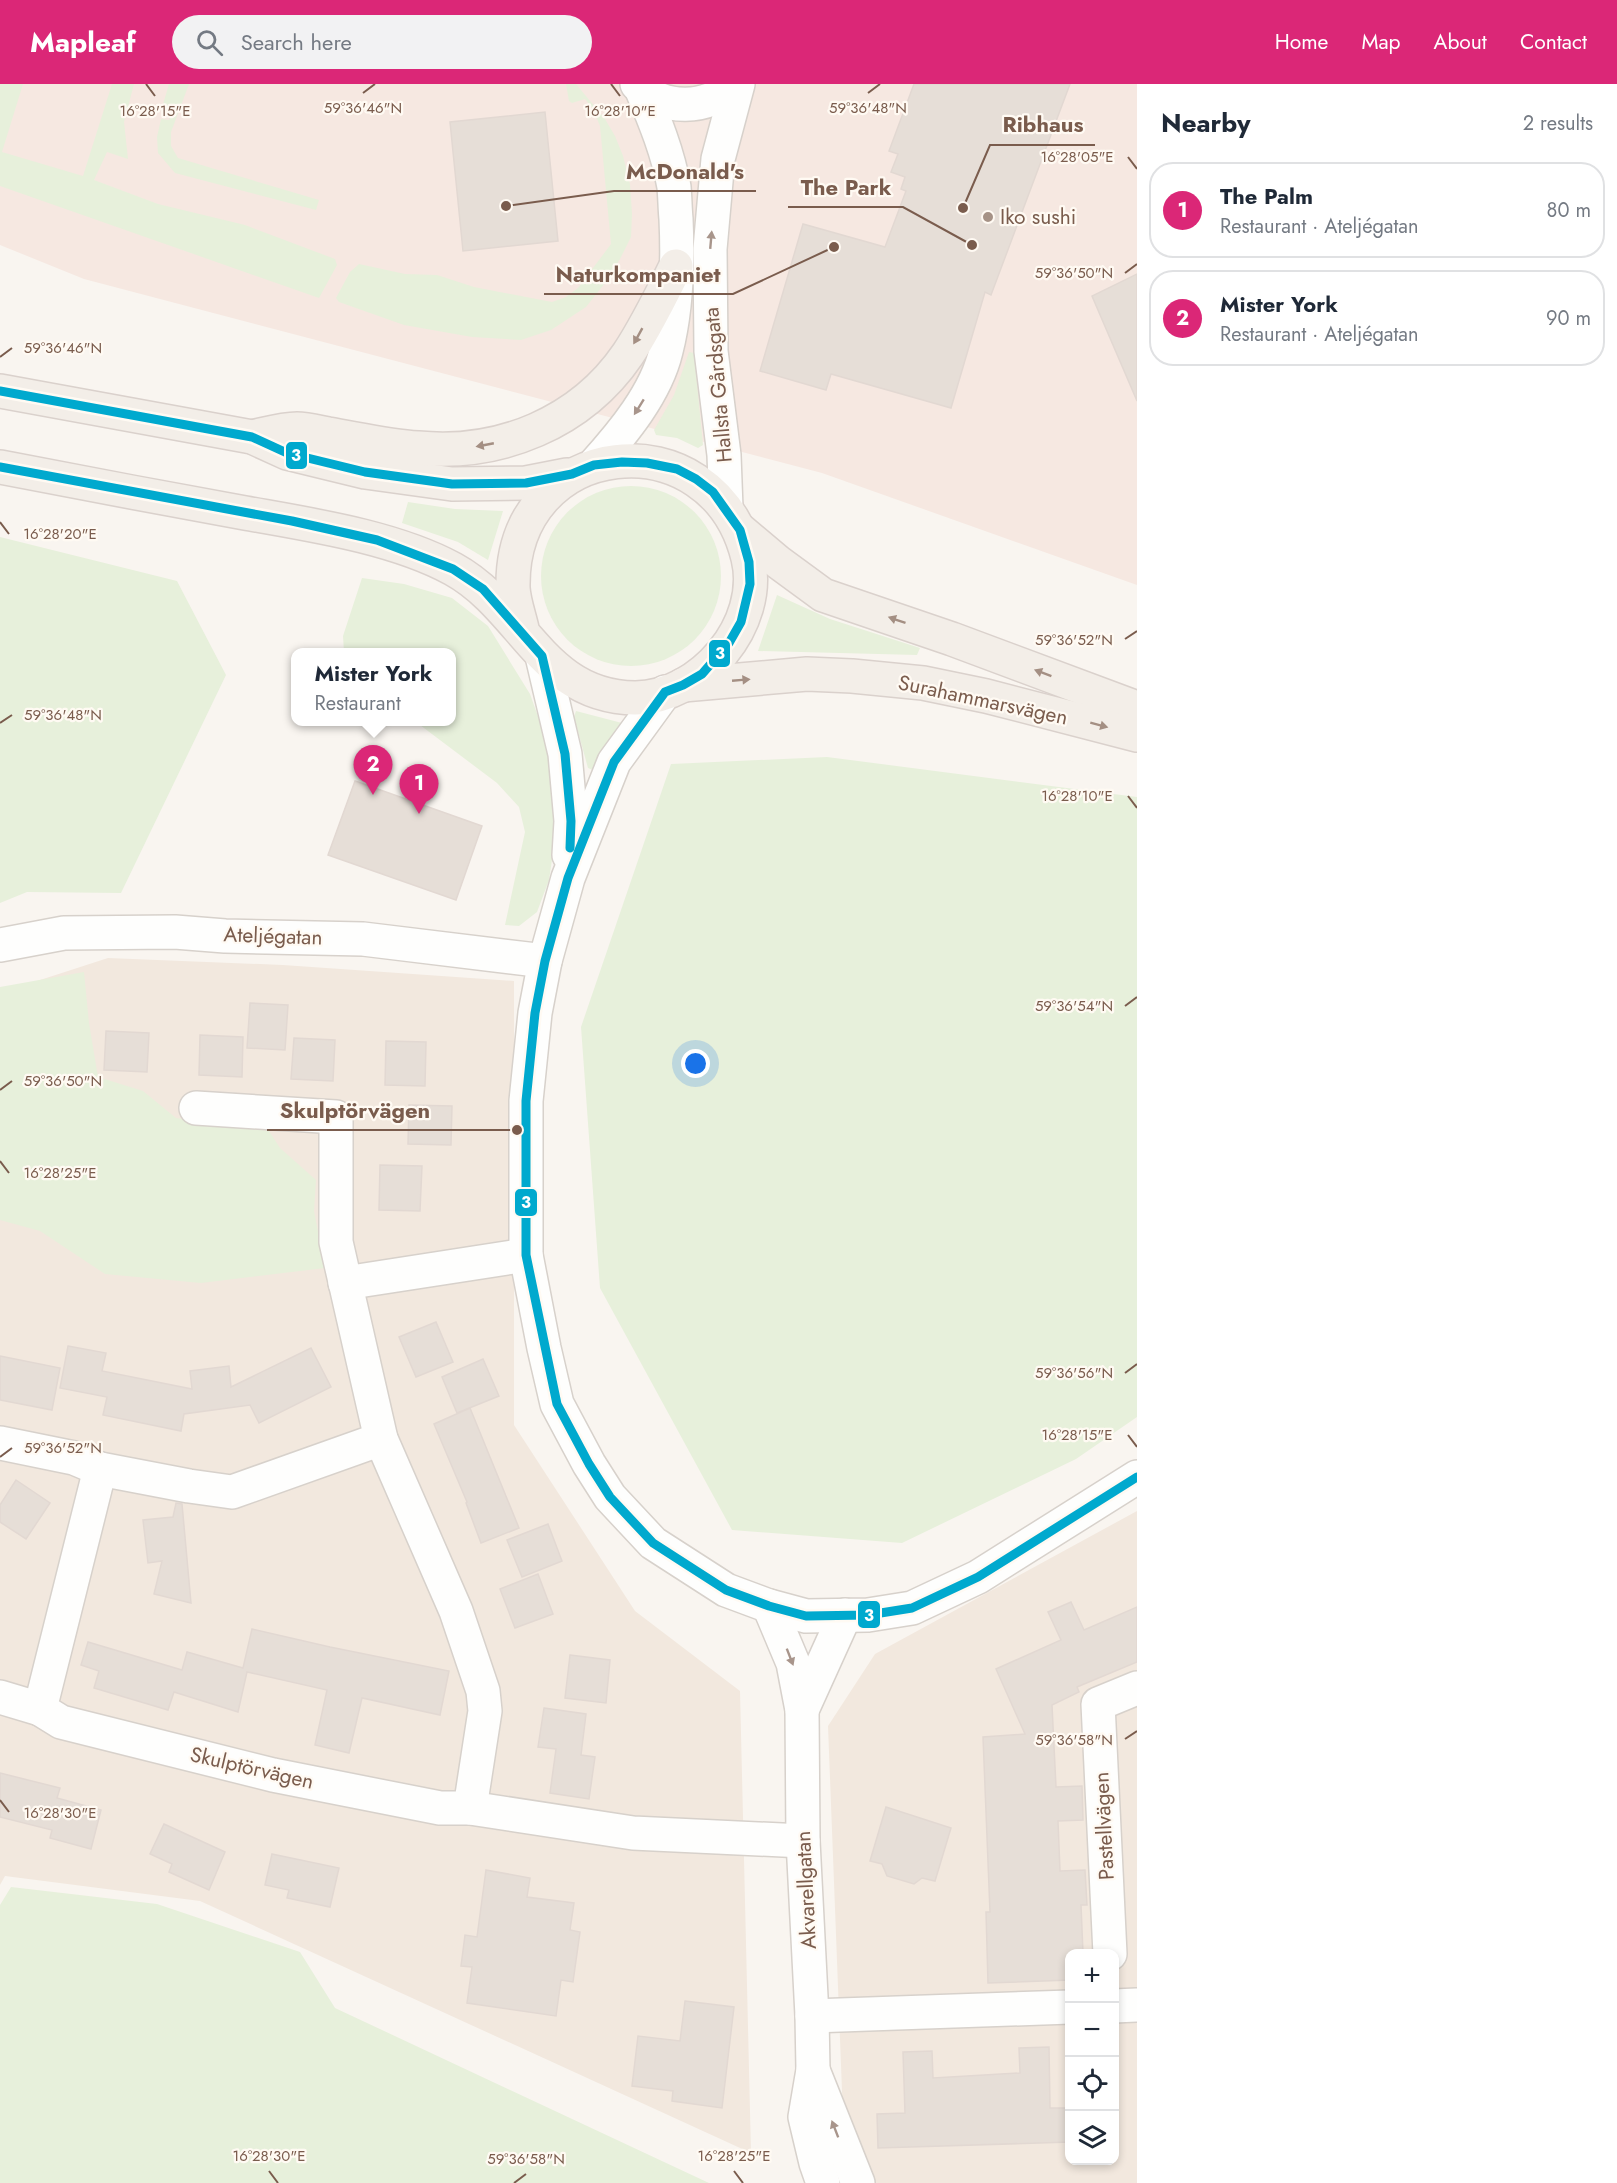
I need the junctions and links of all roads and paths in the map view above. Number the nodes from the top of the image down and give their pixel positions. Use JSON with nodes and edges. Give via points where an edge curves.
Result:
{"nodes":[{"id":1,"x":736,"y":84,"type":"edge"},
{"id":2,"x":639,"y":86,"type":"edge"},
{"id":3,"x":676,"y":266,"type":"junction"},
{"id":4,"x":0,"y":391,"type":"edge"},
{"id":5,"x":252,"y":436,"type":"junction"},
{"id":6,"x":0,"y":467,"type":"edge"},
{"id":7,"x":583,"y":469,"type":"junction"},
{"id":8,"x":733,"y":519,"type":"junction"},
{"id":9,"x":532,"y":644,"type":"junction"},
{"id":10,"x":674,"y":689,"type":"junction"},
{"id":11,"x":1137,"y":708,"type":"edge"},
{"id":12,"x":1137,"y":735,"type":"edge"},
{"id":13,"x":568,"y":878,"type":"junction"},
{"id":14,"x":0,"y":945,"type":"edge"},
{"id":15,"x":545,"y":962,"type":"junction"},
{"id":16,"x":196,"y":1108,"type":"dead end"},
{"id":17,"x":526,"y":1255,"type":"junction"},
{"id":18,"x":345,"y":1283,"type":"junction"},
{"id":19,"x":381,"y":1439,"type":"junction"},
{"id":20,"x":0,"y":1443,"type":"edge"},
{"id":21,"x":100,"y":1469,"type":"junction"},
{"id":22,"x":1137,"y":1477,"type":"edge"},
{"id":23,"x":769,"y":1606,"type":"junction"},
{"id":24,"x":845,"y":1615,"type":"junction"},
{"id":25,"x":1137,"y":1688,"type":"edge"},
{"id":26,"x":0,"y":1697,"type":"edge"},
{"id":27,"x":40,"y":1709,"type":"junction"},
{"id":28,"x":802,"y":1710,"type":"junction"},
{"id":29,"x":470,"y":1808,"type":"junction"},
{"id":30,"x":803,"y":1840,"type":"junction"},
{"id":31,"x":1110,"y":1949,"type":"edge"},
{"id":32,"x":1137,"y":2005,"type":"edge"},
{"id":33,"x":1119,"y":2006,"type":"edge"},
{"id":34,"x":1065,"y":2007,"type":"edge"},
{"id":35,"x":812,"y":2016,"type":"junction"},
{"id":36,"x":813,"y":2070,"type":"junction"},
{"id":37,"x":823,"y":2183,"type":"edge"},
{"id":38,"x":858,"y":2183,"type":"edge"}],
"edges":[{"from":1,"to":2,"type":"street","via":[[710,100],[692,105],[657,98]]},
{"from":8,"to":1,"type":"street","name":"Hallsta Gårdsgata","one_way":true,"via":[[711,351],[710,249],[718,159]]},
{"from":2,"to":3,"type":"street","name":"Hallsta Gårdsgata","via":[[660,133],[674,189]]},
{"from":3,"to":5,"type":"main road","one_way":true,"via":[[628,354],[610,377],[591,397],[543,428],[478,446],[448,449],[417,448],[297,429]]},
{"from":3,"to":7,"type":"street","name":"Hallsta Gårdsgata","one_way":true,"via":[[666,352],[650,390],[625,431]]},
{"from":4,"to":5,"type":"main road"},
{"from":5,"to":7,"type":"main road","via":[[286,453],[365,472],[452,484],[526,483]]},
{"from":6,"to":9,"type":"main road","via":[[377,540],[453,569],[483,589]]},
{"from":7,"to":8,"type":"main road","name":"Surahammarsvägen","via":[[622,462],[677,469],[713,492]]},
{"from":7,"to":9,"type":"main road","via":[[543,497],[519,539],[513,592]]},
{"from":8,"to":10,"type":"main road","via":[[749,562],[750,584],[741,622],[702,674]]},
{"from":11,"to":8,"type":"main road","name":"Surahammarsvägen","one_way":true,"via":[[824,596],[778,562]]},
{"from":9,"to":10,"type":"main road","name":"Surahammarsvägen","via":[[566,677],[601,694],[637,698]]},
{"from":9,"to":13,"type":"street","via":[[566,754]]},
{"from":10,"to":12,"type":"main road","name":"Surahammarsvägen","one_way":true,"via":[[807,674],[923,683]]},
{"from":10,"to":13,"type":"street","via":[[614,762]]},
{"from":13,"to":15,"type":"street"},
{"from":14,"to":15,"type":"street","name":"Ateljégatan","via":[[64,933],[182,932],[363,939]]},
{"from":15,"to":17,"type":"street","via":[[535,1012],[526,1101]]},
{"from":16,"to":18,"type":"street","via":[[336,1117],[336,1242]]},
{"from":17,"to":18,"type":"street"},
{"from":17,"to":23,"type":"street","via":[[558,1404],[610,1497],[653,1543],[712,1583]]},
{"from":18,"to":19,"type":"street"},
{"from":19,"to":21,"type":"street","via":[[232,1492]]},
{"from":19,"to":29,"type":"street","via":[[456,1611],[483,1691],[484,1711]]},
{"from":20,"to":21,"type":"street","via":[[74,1458]]},
{"from":21,"to":27,"type":"street"},
{"from":22,"to":24,"type":"street","via":[[978,1577],[912,1608]]},
{"from":23,"to":24,"type":"street","via":[[806,1616]]},
{"from":23,"to":28,"type":"street","name":"Akvarellgatan","one_way":true,"via":[[793,1663]]},
{"from":24,"to":28,"type":"street","name":"Akvarellgatan"},
{"from":25,"to":31,"type":"street","name":"Pastellvägen","via":[[1098,1704]]},
{"from":26,"to":27,"type":"street","name":"Skulptörvägen"},
{"from":27,"to":29,"type":"street","name":"Skulptörvägen","via":[[61,1722],[273,1775],[440,1808]]},
{"from":28,"to":30,"type":"street","name":"Akvarellgatan"},
{"from":29,"to":30,"type":"street","name":"Skulptörvägen","via":[[633,1833]]},
{"from":30,"to":35,"type":"street","name":"Akvarellgatan"},
{"from":32,"to":33,"type":"street"},
{"from":34,"to":35,"type":"street"},
{"from":35,"to":36,"type":"street","name":"Akvarellgatan"},
{"from":36,"to":37,"type":"street","name":"Akvarellgatan","via":[[805,2117]]},
{"from":38,"to":36,"type":"street","name":"Akvarellgatan","one_way":true}]}
